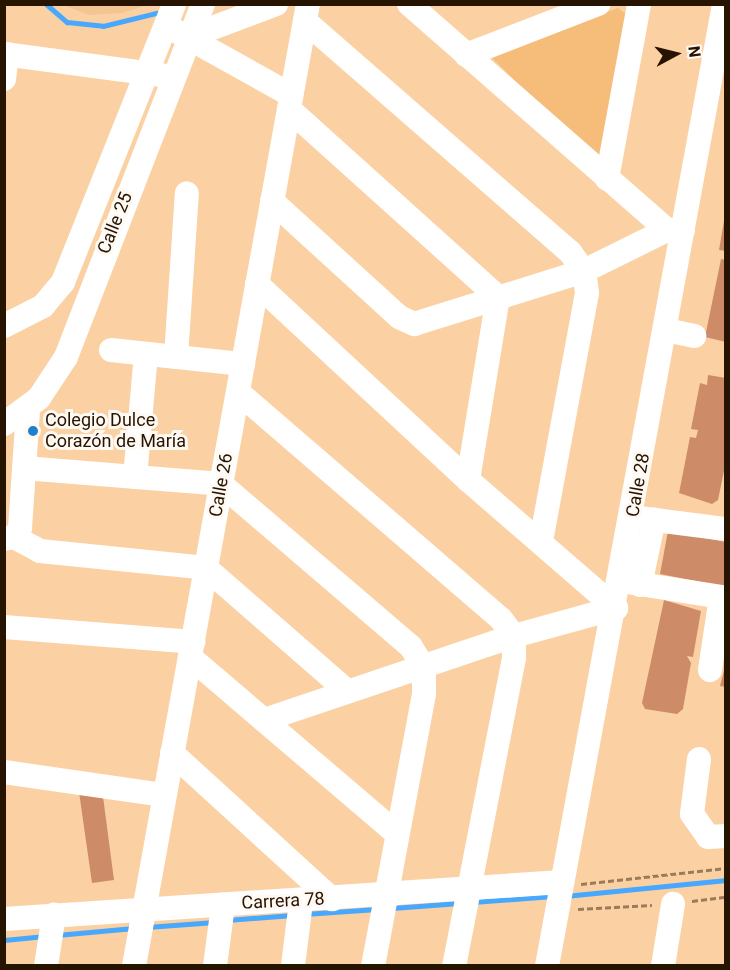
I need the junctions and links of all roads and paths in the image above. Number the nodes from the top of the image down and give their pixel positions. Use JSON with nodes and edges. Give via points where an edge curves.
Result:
{"nodes":[{"id":1,"x":174,"y":4,"type":"edge"},
{"id":2,"x":203,"y":4,"type":"edge"},
{"id":3,"x":276,"y":4,"type":"edge"},
{"id":4,"x":409,"y":4,"type":"edge"},
{"id":5,"x":598,"y":4,"type":"edge"},
{"id":6,"x":639,"y":4,"type":"edge"},
{"id":7,"x":724,"y":4,"type":"edge"},
{"id":8,"x":548,"y":11,"type":"edge"},
{"id":9,"x":307,"y":13,"type":"edge"},
{"id":10,"x":165,"y":28,"type":"junction"},
{"id":11,"x":191,"y":36,"type":"junction"},
{"id":12,"x":6,"y":54,"type":"edge"},
{"id":13,"x":466,"y":55,"type":"junction"},
{"id":14,"x":149,"y":70,"type":"junction"},
{"id":15,"x":4,"y":79,"type":"edge"},
{"id":16,"x":173,"y":79,"type":"junction"},
{"id":17,"x":290,"y":102,"type":"junction"},
{"id":18,"x":607,"y":179,"type":"junction"},
{"id":19,"x":187,"y":193,"type":"dead end"},
{"id":20,"x":272,"y":201,"type":"junction"},
{"id":21,"x":675,"y":230,"type":"junction"},
{"id":22,"x":584,"y":271,"type":"junction"},
{"id":23,"x":257,"y":284,"type":"junction"},
{"id":24,"x":498,"y":297,"type":"junction"},
{"id":25,"x":4,"y":326,"type":"edge"},
{"id":26,"x":666,"y":330,"type":"junction"},
{"id":27,"x":694,"y":336,"type":"dead end"},
{"id":28,"x":111,"y":350,"type":"dead end"},
{"id":29,"x":146,"y":354,"type":"junction"},
{"id":30,"x":176,"y":357,"type":"junction"},
{"id":31,"x":243,"y":364,"type":"junction"},
{"id":32,"x":238,"y":392,"type":"junction"},
{"id":33,"x":28,"y":410,"type":"junction"},
{"id":34,"x":4,"y":424,"type":"edge"},
{"id":35,"x":24,"y":468,"type":"junction"},
{"id":36,"x":135,"y":477,"type":"junction"},
{"id":37,"x":468,"y":480,"type":"junction"},
{"id":38,"x":221,"y":484,"type":"junction"},
{"id":39,"x":643,"y":518,"type":"junction"},
{"id":40,"x":726,"y":529,"type":"edge"},
{"id":41,"x":9,"y":538,"type":"edge"},
{"id":42,"x":542,"y":542,"type":"junction"},
{"id":43,"x":206,"y":568,"type":"junction"},
{"id":44,"x":631,"y":583,"type":"junction"},
{"id":45,"x":723,"y":597,"type":"edge"},
{"id":46,"x":616,"y":608,"type":"junction"},
{"id":47,"x":4,"y":627,"type":"edge"},
{"id":48,"x":514,"y":636,"type":"junction"},
{"id":49,"x":191,"y":650,"type":"junction"},
{"id":50,"x":424,"y":668,"type":"junction"},
{"id":51,"x":710,"y":670,"type":"dead end"},
{"id":52,"x":346,"y":690,"type":"junction"},
{"id":53,"x":264,"y":720,"type":"junction"},
{"id":54,"x":172,"y":753,"type":"junction"},
{"id":55,"x":699,"y":759,"type":"dead end"},
{"id":56,"x":4,"y":772,"type":"edge"},
{"id":57,"x":164,"y":795,"type":"junction"},
{"id":58,"x":397,"y":834,"type":"junction"},
{"id":59,"x":726,"y":836,"type":"edge"},
{"id":60,"x":726,"y":868,"type":"edge"},
{"id":61,"x":560,"y":893,"type":"junction"},
{"id":62,"x":726,"y":897,"type":"edge"},
{"id":63,"x":332,"y":899,"type":"junction"},
{"id":64,"x":466,"y":900,"type":"junction"},
{"id":65,"x":384,"y":903,"type":"junction"},
{"id":66,"x":673,"y":904,"type":"junction"},
{"id":67,"x":300,"y":911,"type":"junction"},
{"id":68,"x":222,"y":916,"type":"junction"},
{"id":69,"x":4,"y":919,"type":"edge"},
{"id":70,"x":140,"y":923,"type":"junction"},
{"id":71,"x":50,"y":938,"type":"edge"},
{"id":72,"x":134,"y":966,"type":"edge"},
{"id":73,"x":214,"y":966,"type":"edge"},
{"id":74,"x":293,"y":966,"type":"edge"},
{"id":75,"x":373,"y":966,"type":"edge"},
{"id":76,"x":453,"y":966,"type":"edge"},
{"id":77,"x":547,"y":966,"type":"edge"},
{"id":78,"x":663,"y":966,"type":"edge"}],
"edges":[{"from":1,"to":10,"type":"street","name":"Calle 25"},
{"from":2,"to":11,"type":"street","name":"Calle 25"},
{"from":3,"to":11,"type":"street"},
{"from":4,"to":13,"type":"street"},
{"from":5,"to":8,"type":"street"},
{"from":6,"to":18,"type":"street"},
{"from":7,"to":21,"type":"street","name":"Calle 28"},
{"from":8,"to":13,"type":"street"},
{"from":9,"to":17,"type":"street","name":"Calle 26"},
{"from":9,"to":22,"type":"street","via":[[570,252]]},
{"from":10,"to":11,"type":"street"},
{"from":10,"to":14,"type":"street","name":"Calle 25"},
{"from":11,"to":16,"type":"street","name":"Calle 25"},
{"from":11,"to":17,"type":"street"},
{"from":12,"to":14,"type":"street"},
{"from":12,"to":15,"type":"street"},
{"from":13,"to":18,"type":"street"},
{"from":14,"to":16,"type":"street"},
{"from":14,"to":25,"type":"street","name":"Calle 25","via":[[63,282],[43,306]]},
{"from":16,"to":33,"type":"street","name":"Calle 25","via":[[66,357]]},
{"from":17,"to":20,"type":"street","name":"Calle 26"},
{"from":17,"to":24,"type":"street"},
{"from":18,"to":21,"type":"street"},
{"from":19,"to":30,"type":"street"},
{"from":20,"to":23,"type":"street","name":"Calle 26"},
{"from":20,"to":24,"type":"street","via":[[399,317],[414,324]]},
{"from":21,"to":22,"type":"street"},
{"from":21,"to":26,"type":"street","name":"Calle 28"},
{"from":22,"to":24,"type":"street"},
{"from":22,"to":42,"type":"street","via":[[587,294]]},
{"from":23,"to":31,"type":"street","name":"Calle 26"},
{"from":23,"to":37,"type":"street"},
{"from":24,"to":37,"type":"street"},
{"from":26,"to":27,"type":"street"},
{"from":26,"to":39,"type":"street","name":"Calle 28"},
{"from":28,"to":29,"type":"street"},
{"from":29,"to":30,"type":"street"},
{"from":29,"to":36,"type":"street"},
{"from":30,"to":31,"type":"street"},
{"from":31,"to":32,"type":"street","name":"Calle 26"},
{"from":32,"to":38,"type":"street","name":"Calle 26"},
{"from":32,"to":48,"type":"street","via":[[501,619]]},
{"from":33,"to":34,"type":"street","name":"Calle 25"},
{"from":33,"to":35,"type":"street"},
{"from":35,"to":36,"type":"street"},
{"from":35,"to":41,"type":"street","via":[[20,528]]},
{"from":36,"to":38,"type":"street"},
{"from":37,"to":42,"type":"street"},
{"from":38,"to":43,"type":"street","name":"Calle 26"},
{"from":38,"to":50,"type":"street","via":[[411,647]]},
{"from":39,"to":40,"type":"street"},
{"from":39,"to":44,"type":"street","name":"Calle 28"},
{"from":41,"to":43,"type":"street","via":[[40,550]]},
{"from":42,"to":46,"type":"street"},
{"from":43,"to":49,"type":"street","name":"Calle 26"},
{"from":43,"to":52,"type":"street"},
{"from":44,"to":45,"type":"street"},
{"from":44,"to":46,"type":"street","name":"Calle 28"},
{"from":45,"to":51,"type":"street"},
{"from":46,"to":48,"type":"street"},
{"from":46,"to":61,"type":"street","name":"Calle 28"},
{"from":47,"to":49,"type":"street"},
{"from":48,"to":50,"type":"street"},
{"from":48,"to":64,"type":"street","via":[[514,657]]},
{"from":49,"to":53,"type":"street"},
{"from":49,"to":54,"type":"street","name":"Calle 26"},
{"from":50,"to":52,"type":"street"},
{"from":50,"to":58,"type":"street"},
{"from":52,"to":53,"type":"street"},
{"from":53,"to":58,"type":"street"},
{"from":54,"to":57,"type":"street","name":"Calle 26"},
{"from":54,"to":63,"type":"street"},
{"from":55,"to":59,"type":"street","via":[[692,814],[708,837]]},
{"from":56,"to":57,"type":"street"},
{"from":57,"to":70,"type":"street","name":"Calle 26"},
{"from":58,"to":65,"type":"street"},
{"from":60,"to":61,"type":"path","via":[[586,884]]},
{"from":61,"to":64,"type":"street","name":"Carrera 78"},
{"from":61,"to":66,"type":"path"},
{"from":61,"to":77,"type":"street","name":"Calle 28"},
{"from":62,"to":66,"type":"path"},
{"from":63,"to":65,"type":"street","name":"Carrera 78"},
{"from":63,"to":67,"type":"street","name":"Carrera 78"},
{"from":64,"to":65,"type":"street","name":"Carrera 78"},
{"from":64,"to":76,"type":"street"},
{"from":65,"to":75,"type":"street"},
{"from":66,"to":78,"type":"street"},
{"from":67,"to":68,"type":"street","name":"Carrera 78"},
{"from":67,"to":74,"type":"street"},
{"from":68,"to":70,"type":"street","name":"Carrera 78"},
{"from":68,"to":73,"type":"street"},
{"from":69,"to":71,"type":"street","name":"Carrera 78"},
{"from":70,"to":71,"type":"street","name":"Carrera 78"},
{"from":70,"to":72,"type":"street","name":"Calle 26"}]}
